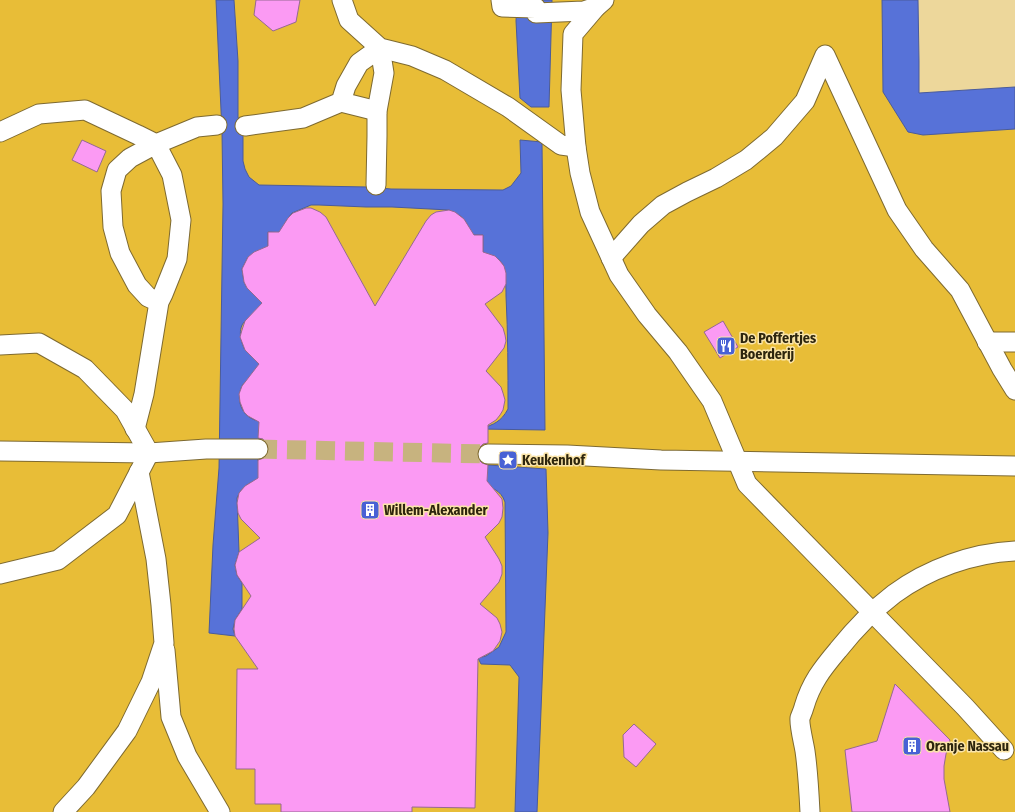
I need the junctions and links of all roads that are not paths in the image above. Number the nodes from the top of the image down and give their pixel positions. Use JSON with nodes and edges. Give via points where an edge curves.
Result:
{"nodes":[{"id":1,"x":342,"y":0,"type":"edge"},
{"id":2,"x":505,"y":4,"type":"edge"},
{"id":3,"x":600,"y":4,"type":"edge"},
{"id":4,"x":542,"y":7,"type":"edge"},
{"id":5,"x":380,"y":48,"type":"junction"},
{"id":6,"x":341,"y":102,"type":"junction"},
{"id":7,"x":377,"y":111,"type":"junction"},
{"id":8,"x":217,"y":125,"type":"dead end"},
{"id":9,"x":245,"y":126,"type":"dead end"},
{"id":10,"x":0,"y":132,"type":"edge"},
{"id":11,"x":156,"y":144,"type":"junction"},
{"id":12,"x":576,"y":147,"type":"junction"},
{"id":13,"x":376,"y":185,"type":"dead end"},
{"id":14,"x":611,"y":258,"type":"junction"},
{"id":15,"x":159,"y":302,"type":"junction"},
{"id":16,"x":987,"y":342,"type":"junction"},
{"id":17,"x":1015,"y":342,"type":"edge"},
{"id":18,"x":0,"y":345,"type":"edge"},
{"id":19,"x":1015,"y":390,"type":"edge"},
{"id":20,"x":135,"y":429,"type":"junction"},
{"id":21,"x":258,"y":449,"type":"tunnel mouth"},
{"id":22,"x":0,"y":451,"type":"edge"},
{"id":23,"x":149,"y":453,"type":"junction"},
{"id":24,"x":488,"y":454,"type":"tunnel mouth"},
{"id":25,"x":738,"y":462,"type":"junction"},
{"id":26,"x":1015,"y":466,"type":"edge"},
{"id":27,"x":139,"y":472,"type":"junction"},
{"id":28,"x":1015,"y":551,"type":"edge"},
{"id":29,"x":0,"y":574,"type":"edge"},
{"id":30,"x":873,"y":612,"type":"junction"},
{"id":31,"x":164,"y":643,"type":"junction"},
{"id":32,"x":1004,"y":750,"type":"dead end"},
{"id":33,"x":63,"y":812,"type":"edge"},
{"id":34,"x":220,"y":812,"type":"edge"},
{"id":35,"x":810,"y":812,"type":"edge"}],
"edges":[{"from":1,"to":5,"type":"street","via":[[349,20]]},
{"from":2,"to":4,"type":"street"},
{"from":3,"to":4,"type":"street","via":[[584,11]]},
{"from":3,"to":12,"type":"street","via":[[573,34],[571,90]]},
{"from":5,"to":6,"type":"street","via":[[359,62],[346,86]]},
{"from":5,"to":7,"type":"street","via":[[384,73]]},
{"from":5,"to":12,"type":"street","via":[[412,56],[445,70],[508,107],[561,145]]},
{"from":6,"to":7,"type":"street"},
{"from":6,"to":9,"type":"street","via":[[303,118]]},
{"from":7,"to":13,"type":"street"},
{"from":8,"to":11,"type":"street","via":[[197,127]]},
{"from":10,"to":11,"type":"street","via":[[39,114],[85,110]]},
{"from":11,"to":15,"type":"street","via":[[172,175],[181,220],[177,259]]},
{"from":11,"to":15,"type":"street","via":[[130,158],[117,170],[111,192],[113,220],[120,253],[137,285],[148,297]]},
{"from":12,"to":14,"type":"street","via":[[590,212]]},
{"from":14,"to":16,"type":"street","via":[[641,224],[663,205],[746,160],[774,137],[805,101],[825,55],[897,210],[924,249],[960,290]]},
{"from":14,"to":25,"type":"street","via":[[647,315],[678,352],[712,401]]},
{"from":15,"to":20,"type":"street","via":[[144,394]]},
{"from":16,"to":17,"type":"street"},
{"from":16,"to":19,"type":"street"},
{"from":18,"to":20,"type":"street","via":[[39,343],[85,370],[125,410]]},
{"from":20,"to":23,"type":"street"},
{"from":21,"to":23,"type":"street"},
{"from":22,"to":23,"type":"street"},
{"from":23,"to":27,"type":"street"},
{"from":24,"to":25,"type":"street"},
{"from":25,"to":26,"type":"street"},
{"from":25,"to":30,"type":"street","via":[[748,484]]},
{"from":27,"to":29,"type":"street","via":[[117,515],[58,560]]},
{"from":27,"to":31,"type":"street","via":[[156,559]]},
{"from":28,"to":30,"type":"street","via":[[985,554],[939,568],[915,580]]},
{"from":30,"to":32,"type":"street"},
{"from":30,"to":35,"type":"street","via":[[821,671],[808,693],[800,720],[810,792]]},
{"from":31,"to":33,"type":"street","via":[[151,682],[127,731],[86,788]]},
{"from":31,"to":34,"type":"street","via":[[171,717],[187,756]]}]}
